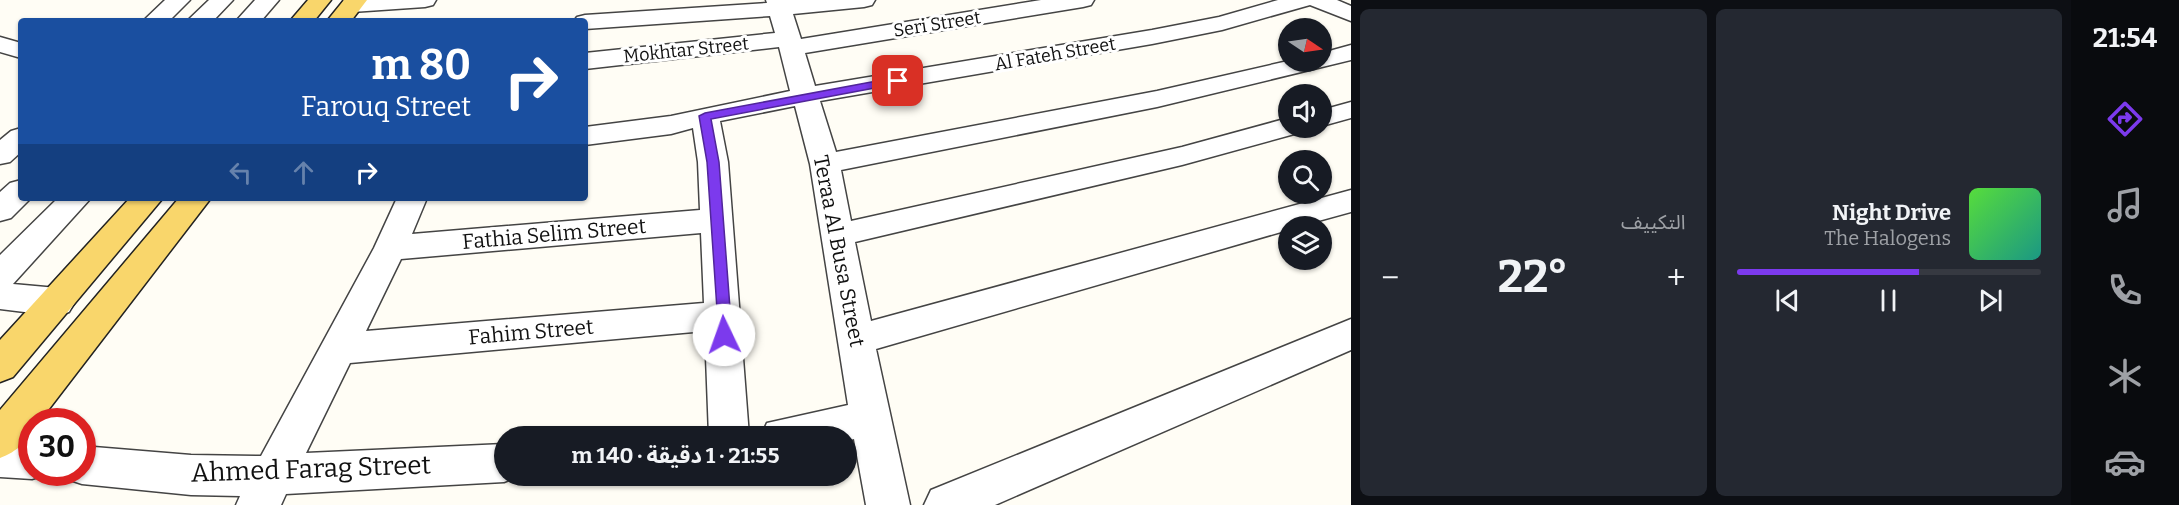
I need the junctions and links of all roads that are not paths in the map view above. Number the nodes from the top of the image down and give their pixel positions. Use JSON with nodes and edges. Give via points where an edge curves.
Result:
{"nodes":[{"id":1,"x":149,"y":0,"type":"edge"},
{"id":2,"x":222,"y":0,"type":"edge"},
{"id":3,"x":268,"y":0,"type":"edge"},
{"id":4,"x":320,"y":0,"type":"edge"},
{"id":5,"x":425,"y":0,"type":"edge"},
{"id":6,"x":864,"y":0,"type":"edge"},
{"id":7,"x":1083,"y":0,"type":"edge"},
{"id":8,"x":1303,"y":0,"type":"edge"},
{"id":9,"x":1317,"y":0,"type":"edge"},
{"id":10,"x":177,"y":2,"type":"edge"},
{"id":11,"x":349,"y":9,"type":"edge"},
{"id":12,"x":1351,"y":14,"type":"edge"},
{"id":13,"x":158,"y":18,"type":"edge"},
{"id":14,"x":203,"y":18,"type":"edge"},
{"id":15,"x":251,"y":18,"type":"edge"},
{"id":16,"x":305,"y":18,"type":"edge"},
{"id":17,"x":588,"y":22,"type":"edge"},
{"id":18,"x":784,"y":24,"type":"edge"},
{"id":19,"x":0,"y":44,"type":"edge"},
{"id":20,"x":18,"y":50,"type":"edge"},
{"id":21,"x":1351,"y":52,"type":"edge"},
{"id":22,"x":1332,"y":58,"type":"edge"},
{"id":23,"x":588,"y":60,"type":"edge"},
{"id":24,"x":1278,"y":71,"type":"edge"},
{"id":25,"x":805,"y":96,"type":"junction"},
{"id":26,"x":1351,"y":110,"type":"edge"},
{"id":27,"x":1332,"y":115,"type":"edge"},
{"id":28,"x":705,"y":116,"type":"junction"},
{"id":29,"x":1278,"y":130,"type":"edge"},
{"id":30,"x":588,"y":136,"type":"edge"},
{"id":31,"x":825,"y":164,"type":"junction"},
{"id":32,"x":0,"y":175,"type":"edge"},
{"id":33,"x":18,"y":176,"type":"edge"},
{"id":34,"x":18,"y":193,"type":"edge"},
{"id":35,"x":73,"y":201,"type":"edge"},
{"id":36,"x":144,"y":201,"type":"edge"},
{"id":37,"x":194,"y":201,"type":"edge"},
{"id":38,"x":411,"y":201,"type":"edge"},
{"id":39,"x":1351,"y":201,"type":"edge"},
{"id":40,"x":0,"y":210,"type":"edge"},
{"id":41,"x":717,"y":220,"type":"junction"},
{"id":42,"x":838,"y":236,"type":"junction"},
{"id":43,"x":390,"y":248,"type":"junction"},
{"id":44,"x":0,"y":276,"type":"edge"},
{"id":45,"x":0,"y":296,"type":"edge"},
{"id":46,"x":57,"y":302,"type":"junction"},
{"id":47,"x":723,"y":315,"type":"junction"},
{"id":48,"x":1351,"y":334,"type":"edge"},
{"id":49,"x":856,"y":340,"type":"junction"},
{"id":50,"x":338,"y":350,"type":"junction"},
{"id":51,"x":0,"y":366,"type":"edge"},
{"id":52,"x":870,"y":418,"type":"junction"},
{"id":53,"x":729,"y":426,"type":"edge"},
{"id":54,"x":831,"y":426,"type":"edge"},
{"id":55,"x":0,"y":440,"type":"edge"},
{"id":56,"x":0,"y":458,"type":"edge"},
{"id":57,"x":18,"y":459,"type":"edge"},
{"id":58,"x":494,"y":464,"type":"edge"},
{"id":59,"x":96,"y":466,"type":"edge"},
{"id":60,"x":265,"y":490,"type":"edge"},
{"id":61,"x":888,"y":505,"type":"edge"},
{"id":62,"x":946,"y":505,"type":"edge"}],
"edges":[{"from":1,"to":10,"type":"street"},
{"from":2,"to":14,"type":"street"},
{"from":3,"to":15,"type":"street"},
{"from":4,"to":16,"type":"main road"},
{"from":5,"to":11,"type":"street"},
{"from":6,"to":18,"type":"street"},
{"from":7,"to":18,"type":"street","name":"Seri Street"},
{"from":8,"to":25,"type":"street","name":"Al Fateh Street","via":[[1188,30]]},
{"from":9,"to":12,"type":"street"},
{"from":10,"to":13,"type":"street"},
{"from":17,"to":18,"type":"street"},
{"from":18,"to":23,"type":"street","name":"Mokhtar Street"},
{"from":18,"to":25,"type":"street","name":"Teraa Al Busa Street"},
{"from":19,"to":20,"type":"street"},
{"from":21,"to":22,"type":"street"},
{"from":24,"to":31,"type":"street","via":[[1157,99]]},
{"from":25,"to":28,"type":"street","name":"Al Fateh Street"},
{"from":25,"to":31,"type":"street","name":"Teraa Al Busa Street"},
{"from":26,"to":27,"type":"street"},
{"from":28,"to":30,"type":"street","name":"Al Fateh Street","via":[[671,125]]},
{"from":28,"to":41,"type":"street"},
{"from":29,"to":42,"type":"street"},
{"from":31,"to":42,"type":"street","name":"Teraa Al Busa Street"},
{"from":32,"to":33,"type":"street"},
{"from":34,"to":40,"type":"street"},
{"from":35,"to":44,"type":"street"},
{"from":36,"to":46,"type":"main road"},
{"from":37,"to":55,"type":"main road"},
{"from":38,"to":43,"type":"street"},
{"from":39,"to":49,"type":"street"},
{"from":41,"to":43,"type":"street","name":"Fathia Selim Street"},
{"from":41,"to":47,"type":"street"},
{"from":42,"to":49,"type":"street","name":"Teraa Al Busa Street"},
{"from":43,"to":50,"type":"street"},
{"from":45,"to":46,"type":"street"},
{"from":46,"to":51,"type":"main road"},
{"from":47,"to":50,"type":"street","name":"Fahim Street"},
{"from":47,"to":53,"type":"street"},
{"from":48,"to":62,"type":"street"},
{"from":49,"to":52,"type":"street","name":"Teraa Al Busa Street"},
{"from":50,"to":60,"type":"street"},
{"from":52,"to":54,"type":"street"},
{"from":52,"to":61,"type":"street","name":"Teraa Al Busa Street"},
{"from":56,"to":57,"type":"street"},
{"from":58,"to":60,"type":"street","name":"Ahmed Farag Street"},
{"from":59,"to":60,"type":"street","name":"Ahmed Farag Street","via":[[191,475]]}]}
